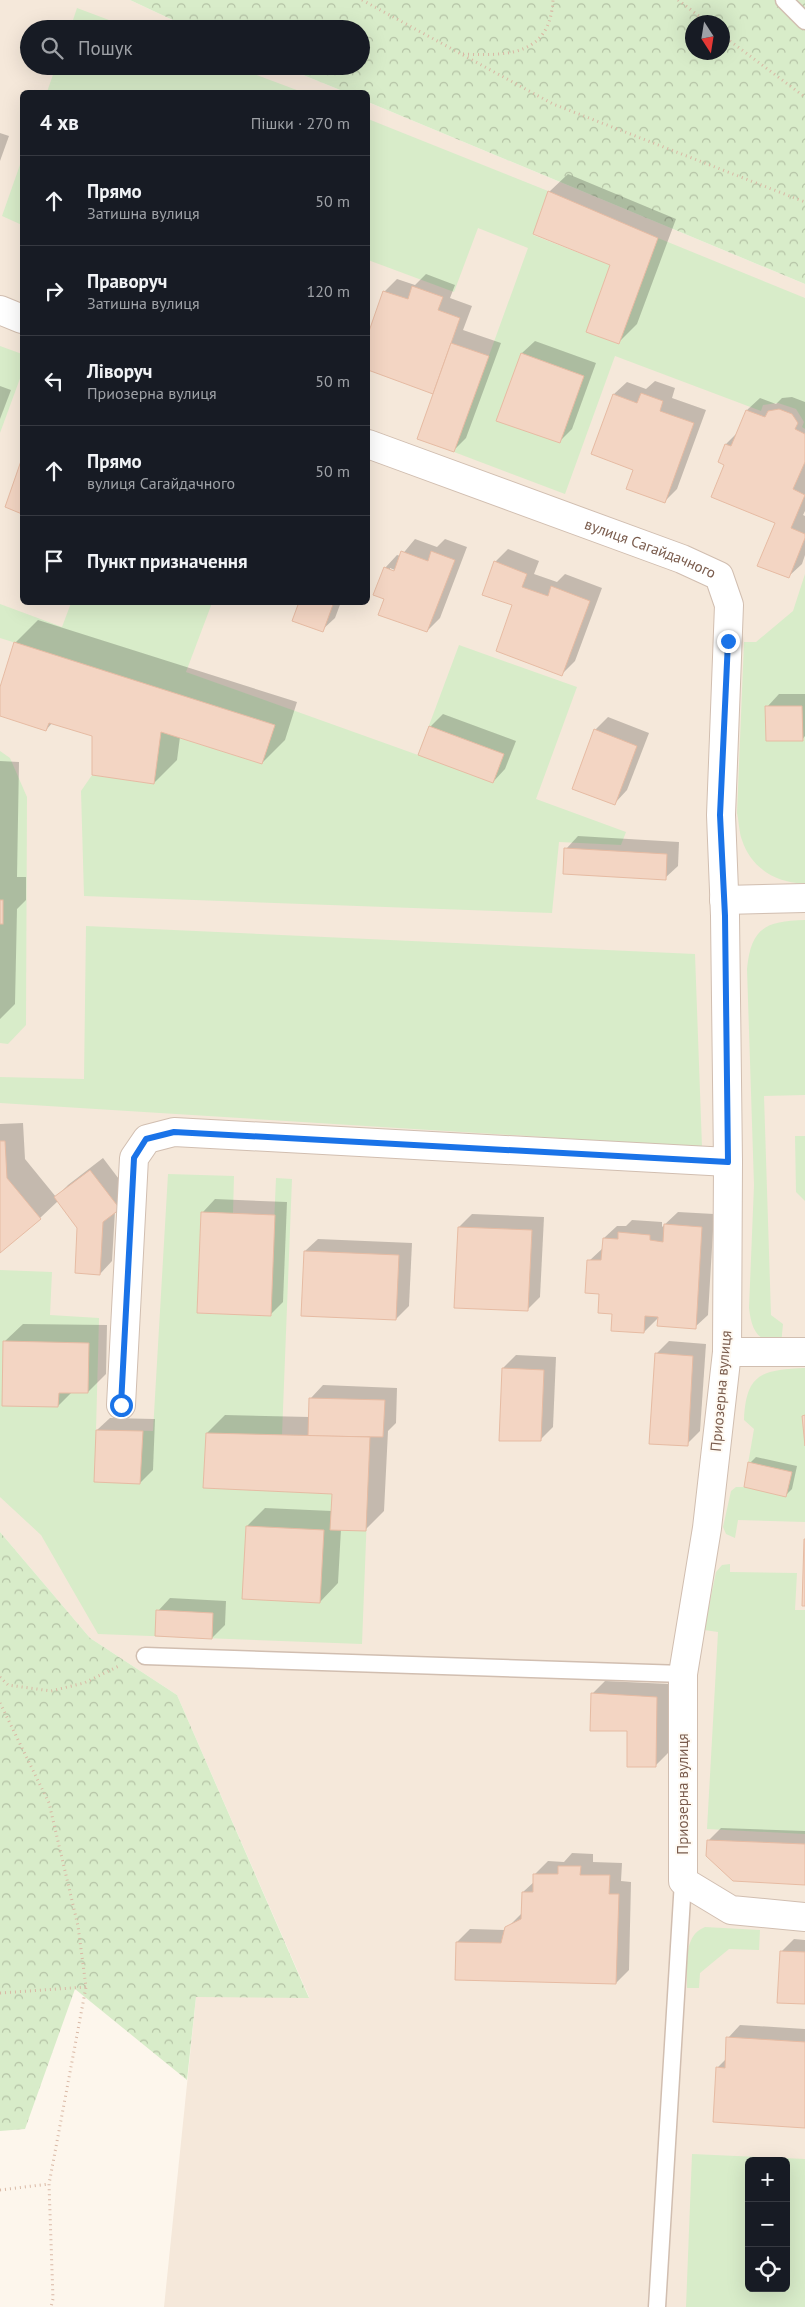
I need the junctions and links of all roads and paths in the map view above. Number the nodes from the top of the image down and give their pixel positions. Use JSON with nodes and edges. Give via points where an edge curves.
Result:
{"nodes":[{"id":1,"x":362,"y":0,"type":"edge"},
{"id":2,"x":553,"y":0,"type":"edge"},
{"id":3,"x":678,"y":0,"type":"edge"},
{"id":4,"x":784,"y":0,"type":"edge"},
{"id":5,"x":698,"y":15,"type":"edge"},
{"id":6,"x":805,"y":21,"type":"edge"},
{"id":7,"x":730,"y":41,"type":"edge"},
{"id":8,"x":462,"y":54,"type":"junction"},
{"id":9,"x":805,"y":97,"type":"edge"},
{"id":10,"x":805,"y":202,"type":"edge"},
{"id":11,"x":0,"y":310,"type":"edge"},
{"id":12,"x":20,"y":318,"type":"edge"},
{"id":13,"x":370,"y":445,"type":"edge"},
{"id":14,"x":805,"y":898,"type":"edge"},
{"id":15,"x":724,"y":900,"type":"junction"},
{"id":16,"x":728,"y":1162,"type":"junction"},
{"id":17,"x":727,"y":1352,"type":"junction"},
{"id":18,"x":805,"y":1352,"type":"edge"},
{"id":19,"x":121,"y":1405,"type":"dead end"},
{"id":20,"x":145,"y":1656,"type":"joint"},
{"id":21,"x":683,"y":1674,"type":"junction"},
{"id":22,"x":0,"y":1677,"type":"edge"},
{"id":23,"x":0,"y":1703,"type":"edge"},
{"id":24,"x":683,"y":1881,"type":"junction"},
{"id":25,"x":805,"y":1917,"type":"edge"},
{"id":26,"x":86,"y":1987,"type":"junction"},
{"id":27,"x":0,"y":1993,"type":"edge"},
{"id":28,"x":49,"y":2184,"type":"junction"},
{"id":29,"x":0,"y":2190,"type":"edge"},
{"id":30,"x":51,"y":2307,"type":"edge"},
{"id":31,"x":657,"y":2307,"type":"edge"}],
"edges":[{"from":1,"to":8,"type":"path"},
{"from":2,"to":8,"type":"path","via":[[546,32],[527,50],[493,56]]},
{"from":3,"to":5,"type":"path"},
{"from":4,"to":6,"type":"lane"},
{"from":7,"to":9,"type":"path"},
{"from":8,"to":10,"type":"path","via":[[554,104]]},
{"from":11,"to":12,"type":"street"},
{"from":13,"to":15,"type":"street","name":"вулиця Сагайдачного","via":[[682,559],[719,576],[730,605],[720,815]]},
{"from":14,"to":15,"type":"street"},
{"from":15,"to":16,"type":"street","name":"Приозерна вулиця"},
{"from":16,"to":17,"type":"street","name":"Приозерна вулиця"},
{"from":16,"to":19,"type":"street","via":[[174,1132],[146,1139],[134,1158]]},
{"from":17,"to":18,"type":"street"},
{"from":17,"to":21,"type":"street","name":"Приозерна вулиця","via":[[707,1528]]},
{"from":20,"to":21,"type":"lane"},
{"from":20,"to":22,"type":"path","via":[[84,1683],[51,1691],[8,1685]]},
{"from":21,"to":24,"type":"street","name":"Приозерна вулиця"},
{"from":23,"to":26,"type":"path","via":[[49,1803],[78,1926]]},
{"from":24,"to":25,"type":"street","via":[[732,1910]]},
{"from":24,"to":31,"type":"lane"},
{"from":26,"to":27,"type":"path"},
{"from":26,"to":28,"type":"path"},
{"from":28,"to":29,"type":"path"},
{"from":28,"to":30,"type":"path"}]}
